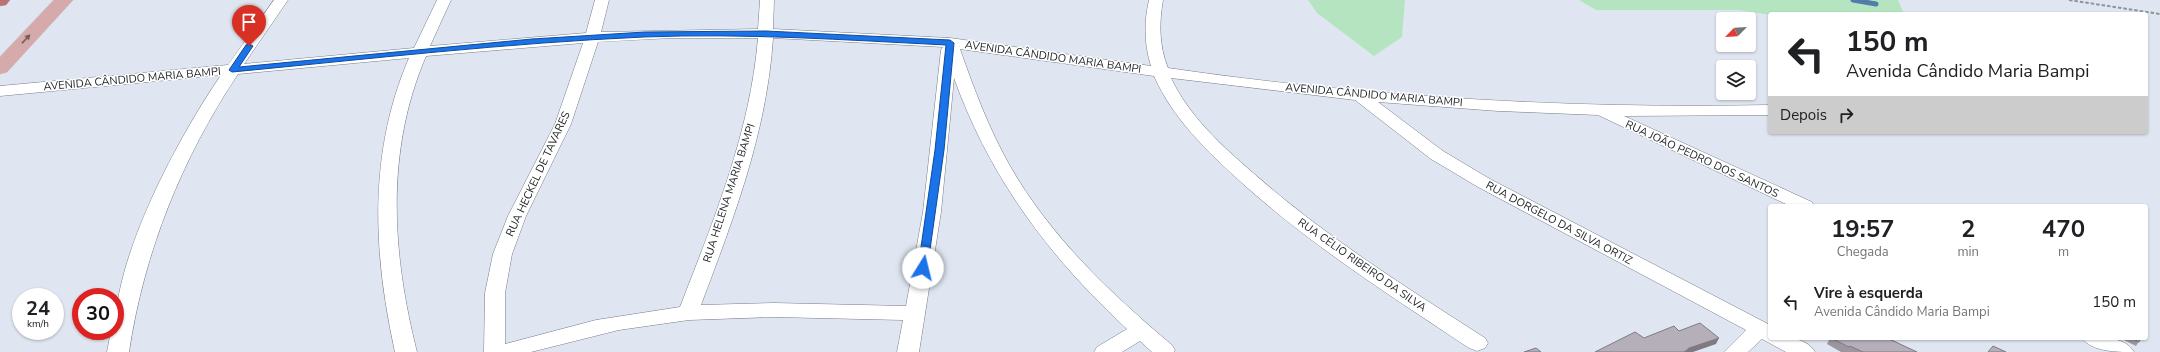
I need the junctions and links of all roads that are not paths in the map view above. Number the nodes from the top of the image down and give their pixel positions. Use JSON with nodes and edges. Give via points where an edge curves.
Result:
{"nodes":[{"id":1,"x":64,"y":0,"type":"edge"},
{"id":2,"x":281,"y":0,"type":"edge"},
{"id":3,"x":444,"y":0,"type":"edge"},
{"id":4,"x":602,"y":0,"type":"edge"},
{"id":5,"x":767,"y":0,"type":"edge"},
{"id":6,"x":1156,"y":0,"type":"edge"},
{"id":7,"x":766,"y":33,"type":"junction"},
{"id":8,"x":592,"y":37,"type":"junction"},
{"id":9,"x":950,"y":43,"type":"junction"},
{"id":10,"x":420,"y":52,"type":"junction"},
{"id":11,"x":0,"y":68,"type":"edge"},
{"id":12,"x":232,"y":70,"type":"junction"},
{"id":13,"x":1160,"y":72,"type":"junction"},
{"id":14,"x":0,"y":91,"type":"edge"},
{"id":15,"x":1359,"y":95,"type":"junction"},
{"id":16,"x":1768,"y":110,"type":"edge"},
{"id":17,"x":1599,"y":111,"type":"junction"},
{"id":18,"x":1801,"y":204,"type":"edge"},
{"id":19,"x":688,"y":313,"type":"junction"},
{"id":20,"x":915,"y":313,"type":"junction"},
{"id":21,"x":1140,"y":331,"type":"junction"},
{"id":22,"x":1768,"y":332,"type":"edge"},
{"id":23,"x":1768,"y":334,"type":"edge"},
{"id":24,"x":1782,"y":340,"type":"edge"},
{"id":25,"x":2097,"y":340,"type":"edge"},
{"id":26,"x":1477,"y":343,"type":"dead end"},
{"id":27,"x":1164,"y":350,"type":"dead end"},
{"id":28,"x":118,"y":352,"type":"edge"},
{"id":29,"x":406,"y":352,"type":"edge"},
{"id":30,"x":495,"y":352,"type":"edge"},
{"id":31,"x":506,"y":352,"type":"edge"},
{"id":32,"x":908,"y":352,"type":"edge"},
{"id":33,"x":1105,"y":352,"type":"edge"},
{"id":34,"x":1735,"y":352,"type":"edge"},
{"id":35,"x":1804,"y":352,"type":"edge"},
{"id":36,"x":2123,"y":352,"type":"edge"}],
"edges":[{"from":11,"to":1,"type":"main road","one_way":true},
{"from":2,"to":12,"type":"street"},
{"from":3,"to":10,"type":"street"},
{"from":4,"to":8,"type":"street","name":"RUA HECKEL DE TAVARES"},
{"from":5,"to":7,"type":"street","name":"RUA HELENA MARIA BAMPI"},
{"from":6,"to":13,"type":"street","name":"RUA CÉLIO RIBEIRO DA SILVA","via":[[1152,23],[1153,43]]},
{"from":7,"to":8,"type":"street","name":"AVENIDA CÂNDIDO MARIA BAMPI"},
{"from":7,"to":9,"type":"street","name":"AVENIDA CÂNDIDO MARIA BAMPI"},
{"from":7,"to":19,"type":"street","name":"RUA HELENA MARIA BAMPI","via":[[752,127],[726,211]]},
{"from":8,"to":10,"type":"street","name":"AVENIDA CÂNDIDO MARIA BAMPI"},
{"from":8,"to":30,"type":"street","name":"RUA HECKEL DE TAVARES","via":[[562,125],[509,236],[498,272],[493,309]]},
{"from":9,"to":13,"type":"street","name":"AVENIDA CÂNDIDO MARIA BAMPI","via":[[1003,48]]},
{"from":9,"to":20,"type":"street","via":[[940,150]]},
{"from":9,"to":21,"type":"street","via":[[979,121],[1011,181],[1042,226]]},
{"from":10,"to":12,"type":"street","name":"AVENIDA CÂNDIDO MARIA BAMPI"},
{"from":10,"to":29,"type":"street","via":[[405,87],[394,132],[387,184],[386,237]]},
{"from":12,"to":14,"type":"street","name":"AVENIDA CÂNDIDO MARIA BAMPI"},
{"from":12,"to":28,"type":"street","via":[[180,158],[158,207],[122,324]]},
{"from":13,"to":15,"type":"street","name":"AVENIDA CÂNDIDO MARIA BAMPI"},
{"from":13,"to":26,"type":"street","name":"RUA CÉLIO RIBEIRO DA SILVA","via":[[1174,99],[1198,130],[1256,186],[1332,247]]},
{"from":15,"to":17,"type":"street","name":"AVENIDA CÂNDIDO MARIA BAMPI"},
{"from":15,"to":22,"type":"street","name":"RUA DORGELO DA SILVA ORTIZ","via":[[1437,155],[1484,183]]},
{"from":16,"to":17,"type":"street","name":"AVENIDA CÂNDIDO MARIA BAMPI"},
{"from":17,"to":18,"type":"street","name":"RUA JOÃO PEDRO DOS SANTOS"},
{"from":19,"to":20,"type":"street","via":[[796,310]]},
{"from":19,"to":31,"type":"street","via":[[590,329]]},
{"from":20,"to":32,"type":"street"},
{"from":21,"to":27,"type":"street"},
{"from":21,"to":33,"type":"street"},
{"from":23,"to":34,"type":"street"},
{"from":24,"to":35,"type":"street","name":"RUA DORGELO DA SILVA ORTIZ"},
{"from":25,"to":36,"type":"street"}]}
